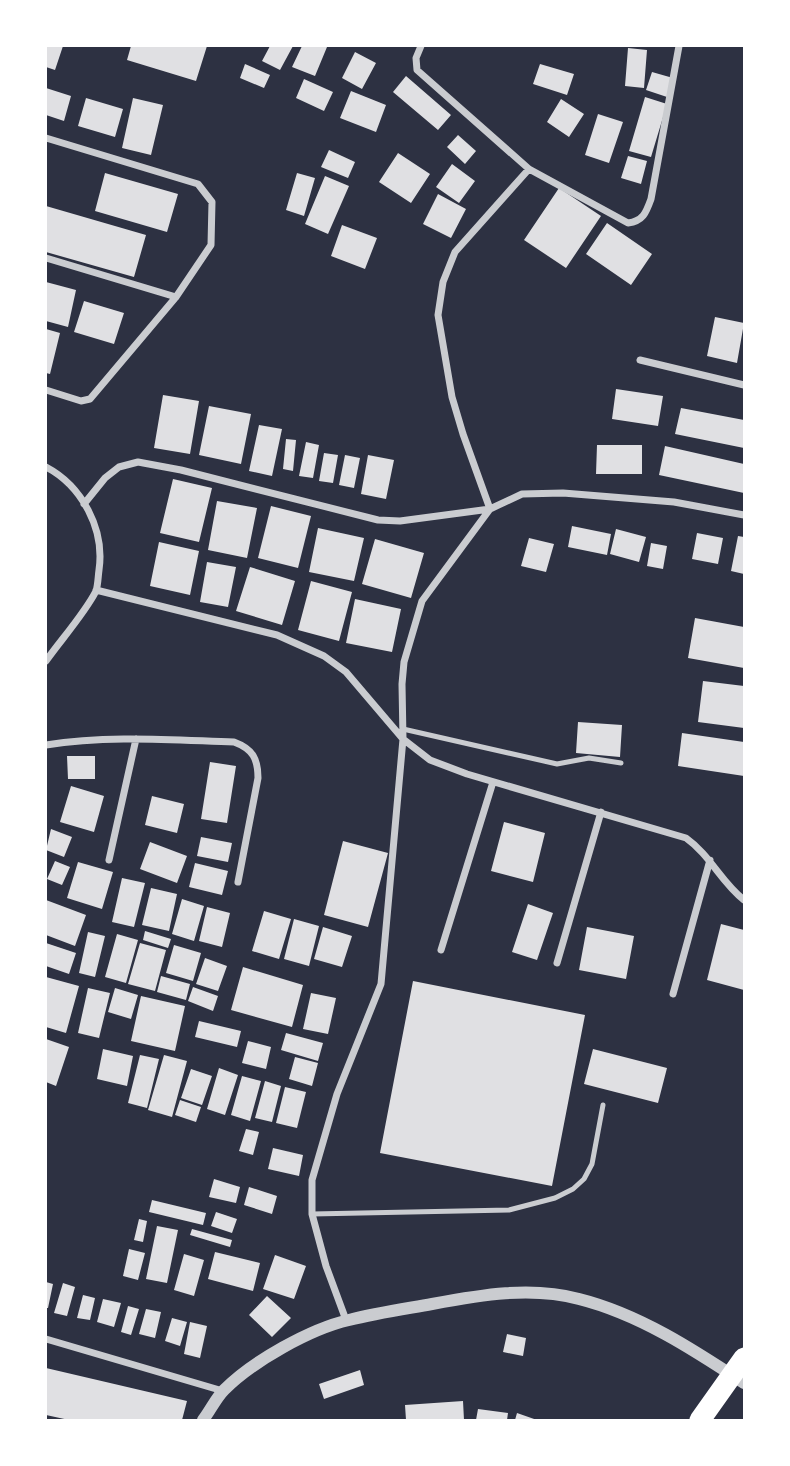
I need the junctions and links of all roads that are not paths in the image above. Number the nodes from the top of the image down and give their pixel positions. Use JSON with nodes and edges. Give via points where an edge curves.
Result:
{"nodes":[{"id":1,"x":421,"y":46,"type":"edge"},
{"id":2,"x":679,"y":46,"type":"edge"},
{"id":3,"x":46,"y":138,"type":"edge"},
{"id":4,"x":529,"y":169,"type":"junction"},
{"id":5,"x":46,"y":258,"type":"edge"},
{"id":6,"x":176,"y":297,"type":"junction"},
{"id":7,"x":640,"y":360,"type":"dead end"},
{"id":8,"x":744,"y":385,"type":"edge"},
{"id":9,"x":46,"y":390,"type":"edge"},
{"id":10,"x":46,"y":467,"type":"edge"},
{"id":11,"x":84,"y":504,"type":"junction"},
{"id":12,"x":490,"y":509,"type":"junction"},
{"id":13,"x":744,"y":515,"type":"edge"},
{"id":14,"x":96,"y":590,"type":"junction"},
{"id":15,"x":46,"y":661,"type":"edge"},
{"id":16,"x":403,"y":729,"type":"junction"},
{"id":17,"x":136,"y":738,"type":"junction"},
{"id":18,"x":403,"y":739,"type":"junction"},
{"id":19,"x":46,"y":745,"type":"edge"},
{"id":20,"x":621,"y":763,"type":"dead end"},
{"id":21,"x":493,"y":782,"type":"junction"},
{"id":22,"x":601,"y":812,"type":"junction"},
{"id":23,"x":109,"y":860,"type":"dead end"},
{"id":24,"x":710,"y":860,"type":"junction"},
{"id":25,"x":238,"y":882,"type":"dead end"},
{"id":26,"x":744,"y":900,"type":"edge"},
{"id":27,"x":441,"y":950,"type":"dead end"},
{"id":28,"x":557,"y":963,"type":"dead end"},
{"id":29,"x":673,"y":994,"type":"dead end"},
{"id":30,"x":603,"y":1105,"type":"dead end"},
{"id":31,"x":312,"y":1214,"type":"junction"},
{"id":32,"x":346,"y":1320,"type":"junction"},
{"id":33,"x":46,"y":1339,"type":"edge"},
{"id":34,"x":744,"y":1358,"type":"edge"},
{"id":35,"x":744,"y":1383,"type":"edge"},
{"id":36,"x":223,"y":1391,"type":"junction"},
{"id":37,"x":203,"y":1420,"type":"edge"},
{"id":38,"x":699,"y":1420,"type":"edge"}],
"edges":[{"from":1,"to":4,"type":"street","via":[[417,70]]},
{"from":2,"to":4,"type":"street","via":[[645,215],[628,223]]},
{"from":3,"to":6,"type":"street","via":[[198,184],[212,202],[211,245]]},
{"from":4,"to":12,"type":"street","via":[[455,252],[443,282],[438,315],[452,397]]},
{"from":5,"to":6,"type":"street"},
{"from":6,"to":9,"type":"street","via":[[90,399],[81,401]]},
{"from":7,"to":8,"type":"street"},
{"from":10,"to":11,"type":"street","via":[[75,489]]},
{"from":11,"to":12,"type":"street","via":[[119,467],[138,462],[378,520]]},
{"from":11,"to":14,"type":"street","via":[[99,541]]},
{"from":12,"to":13,"type":"street","via":[[522,494],[563,493],[674,502]]},
{"from":12,"to":16,"type":"street","via":[[422,601],[404,662]]},
{"from":14,"to":15,"type":"street"},
{"from":14,"to":18,"type":"street","via":[[301,644],[346,672]]},
{"from":16,"to":18,"type":"street"},
{"from":16,"to":20,"type":"lane","via":[[557,764],[589,758]]},
{"from":17,"to":19,"type":"street"},
{"from":17,"to":23,"type":"street"},
{"from":17,"to":25,"type":"street","via":[[234,743],[253,754],[258,778]]},
{"from":18,"to":21,"type":"street","via":[[430,760]]},
{"from":18,"to":31,"type":"street","via":[[381,984],[337,1094],[312,1180]]},
{"from":21,"to":22,"type":"street"},
{"from":21,"to":27,"type":"street"},
{"from":22,"to":24,"type":"street","via":[[686,838]]},
{"from":22,"to":28,"type":"street"},
{"from":24,"to":26,"type":"street"},
{"from":24,"to":29,"type":"street"},
{"from":30,"to":31,"type":"lane","via":[[592,1164],[579,1184],[555,1198],[509,1210]]},
{"from":31,"to":32,"type":"street"},
{"from":32,"to":35,"type":"street","via":[[463,1298],[549,1293],[604,1306],[681,1343]]},
{"from":32,"to":36,"type":"street","via":[[278,1351]]},
{"from":33,"to":36,"type":"street"},
{"from":34,"to":38,"type":"highway"},
{"from":36,"to":37,"type":"street"}]}
